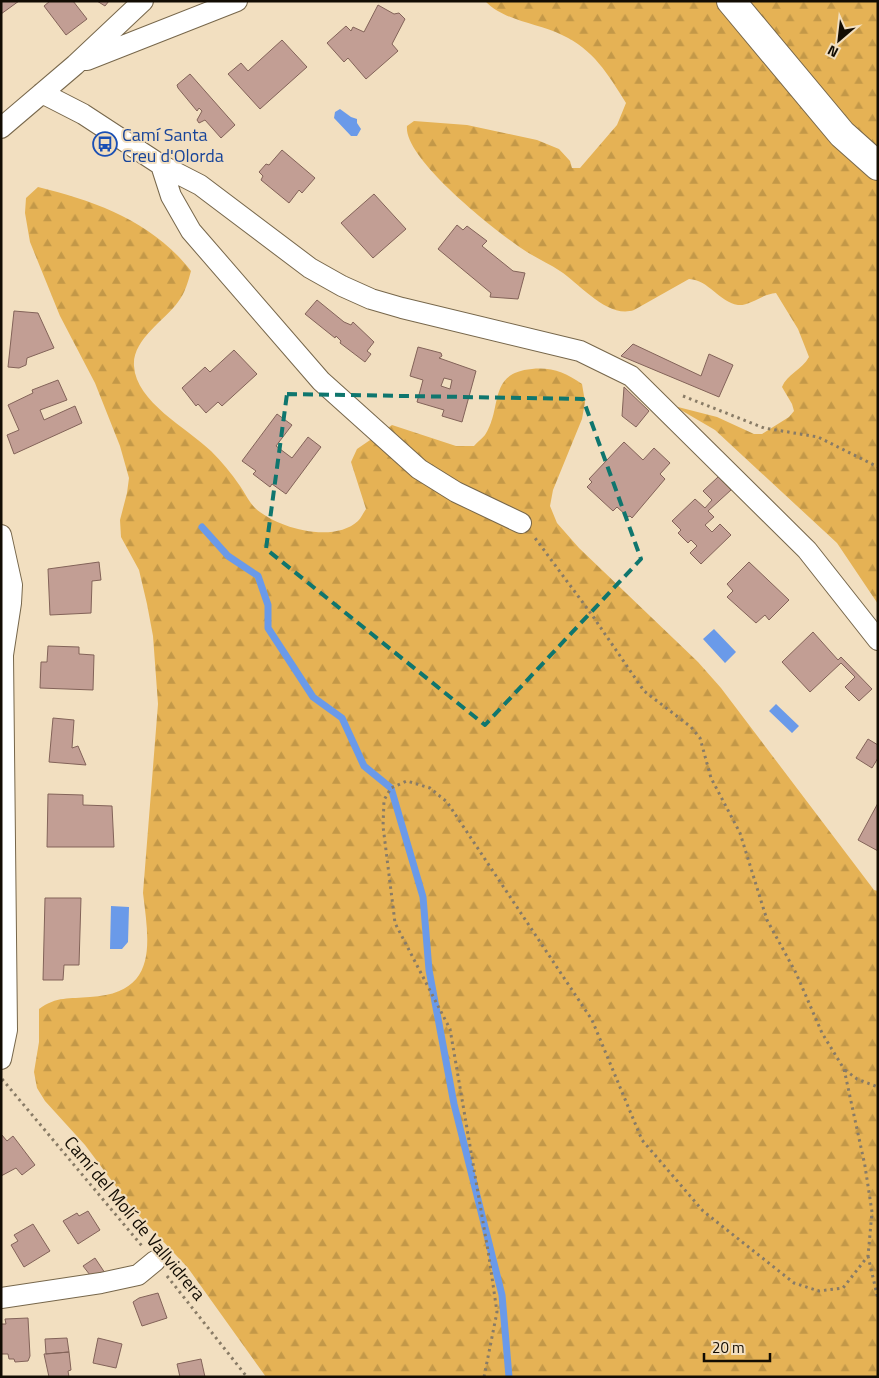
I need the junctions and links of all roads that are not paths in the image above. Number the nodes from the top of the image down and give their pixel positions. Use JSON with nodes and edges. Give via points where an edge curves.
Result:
{"nodes":[{"id":1,"x":143,"y":1,"type":"edge"},
{"id":2,"x":237,"y":1,"type":"edge"},
{"id":3,"x":731,"y":1,"type":"edge"},
{"id":4,"x":75,"y":65,"type":"junction"},
{"id":5,"x":42,"y":93,"type":"junction"},
{"id":6,"x":1,"y":128,"type":"edge"},
{"id":7,"x":160,"y":165,"type":"junction"},
{"id":8,"x":878,"y":166,"type":"edge"},
{"id":9,"x":521,"y":524,"type":"road end"},
{"id":10,"x":1,"y":535,"type":"edge"},
{"id":11,"x":878,"y":640,"type":"edge"},
{"id":12,"x":1,"y":1059,"type":"edge"},
{"id":13,"x":155,"y":1261,"type":"road end"},
{"id":14,"x":1,"y":1298,"type":"edge"}],
"edges":[{"from":1,"to":4,"type":"street"},
{"from":2,"to":4,"type":"street"},
{"from":3,"to":8,"type":"main road","via":[[842,134]]},
{"from":4,"to":5,"type":"street"},
{"from":5,"to":6,"type":"street"},
{"from":5,"to":7,"type":"street","via":[[83,114]]},
{"from":7,"to":9,"type":"street","via":[[171,196],[191,231],[321,381],[419,469],[456,492]]},
{"from":7,"to":11,"type":"street","via":[[200,185],[310,268],[371,299],[580,351],[631,376],[807,550]]},
{"from":10,"to":12,"type":"street","via":[[12,585],[3,654],[7,1030]]},
{"from":13,"to":14,"type":"street","via":[[138,1275]]}]}
